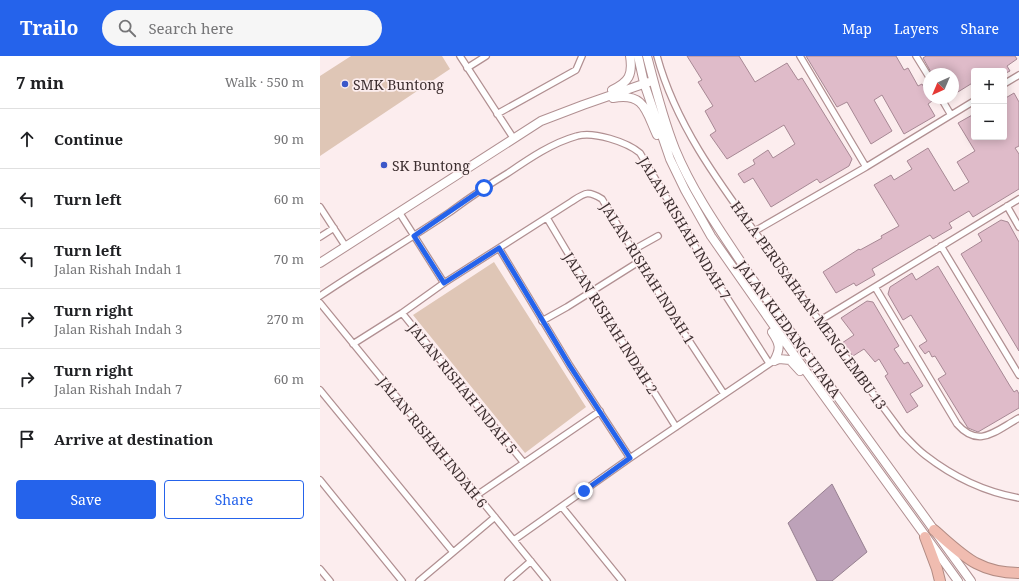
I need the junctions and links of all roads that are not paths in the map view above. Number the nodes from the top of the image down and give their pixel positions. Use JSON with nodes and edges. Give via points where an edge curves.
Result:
{"nodes":[{"id":1,"x":460,"y":56,"type":"edge"},
{"id":2,"x":486,"y":56,"type":"edge"},
{"id":3,"x":582,"y":56,"type":"edge"},
{"id":4,"x":630,"y":56,"type":"edge"},
{"id":5,"x":638,"y":56,"type":"edge"},
{"id":6,"x":647,"y":56,"type":"edge"},
{"id":7,"x":657,"y":56,"type":"edge"},
{"id":8,"x":800,"y":56,"type":"edge"},
{"id":9,"x":916,"y":56,"type":"edge"},
{"id":10,"x":467,"y":68,"type":"junction"},
{"id":11,"x":923,"y":68,"type":"edge"},
{"id":12,"x":1019,"y":75,"type":"edge"},
{"id":13,"x":653,"y":81,"type":"junction"},
{"id":14,"x":1007,"y":82,"type":"edge"},
{"id":15,"x":644,"y":83,"type":"junction"},
{"id":16,"x":971,"y":103,"type":"edge"},
{"id":17,"x":583,"y":104,"type":"junction"},
{"id":18,"x":945,"y":104,"type":"edge"},
{"id":19,"x":497,"y":114,"type":"junction"},
{"id":20,"x":951,"y":114,"type":"junction"},
{"id":21,"x":514,"y":139,"type":"junction"},
{"id":22,"x":670,"y":159,"type":"junction"},
{"id":23,"x":866,"y":166,"type":"junction"},
{"id":24,"x":1019,"y":199,"type":"edge"},
{"id":25,"x":1007,"y":206,"type":"junction"},
{"id":26,"x":320,"y":207,"type":"edge"},
{"id":27,"x":399,"y":212,"type":"junction"},
{"id":28,"x":546,"y":218,"type":"junction"},
{"id":29,"x":1019,"y":227,"type":"edge"},
{"id":30,"x":334,"y":228,"type":"junction"},
{"id":31,"x":755,"y":231,"type":"junction"},
{"id":32,"x":414,"y":236,"type":"junction"},
{"id":33,"x":658,"y":236,"type":"dead end"},
{"id":34,"x":320,"y":237,"type":"edge"},
{"id":35,"x":941,"y":246,"type":"junction"},
{"id":36,"x":346,"y":247,"type":"junction"},
{"id":37,"x":499,"y":248,"type":"junction"},
{"id":38,"x":633,"y":250,"type":"junction"},
{"id":39,"x":640,"y":261,"type":"junction"},
{"id":40,"x":320,"y":264,"type":"edge"},
{"id":41,"x":444,"y":283,"type":"junction"},
{"id":42,"x":745,"y":286,"type":"junction"},
{"id":43,"x":875,"y":287,"type":"junction"},
{"id":44,"x":591,"y":292,"type":"junction"},
{"id":45,"x":320,"y":296,"type":"edge"},
{"id":46,"x":320,"y":303,"type":"edge"},
{"id":47,"x":402,"y":313,"type":"junction"},
{"id":48,"x":542,"y":321,"type":"junction"},
{"id":49,"x":820,"y":321,"type":"junction"},
{"id":50,"x":353,"y":344,"type":"junction"},
{"id":51,"x":771,"y":362,"type":"junction"},
{"id":52,"x":1019,"y":375,"type":"edge"},
{"id":53,"x":320,"y":390,"type":"edge"},
{"id":54,"x":724,"y":394,"type":"junction"},
{"id":55,"x":600,"y":411,"type":"junction"},
{"id":56,"x":1019,"y":418,"type":"edge"},
{"id":57,"x":676,"y":427,"type":"junction"},
{"id":58,"x":853,"y":438,"type":"junction"},
{"id":59,"x":630,"y":458,"type":"junction"},
{"id":60,"x":524,"y":463,"type":"junction"},
{"id":61,"x":320,"y":480,"type":"edge"},
{"id":62,"x":477,"y":495,"type":"junction"},
{"id":63,"x":1019,"y":498,"type":"edge"},
{"id":64,"x":562,"y":507,"type":"junction"},
{"id":65,"x":495,"y":517,"type":"junction"},
{"id":66,"x":934,"y":530,"type":"junction"},
{"id":67,"x":925,"y":537,"type":"junction"},
{"id":68,"x":514,"y":540,"type":"junction"},
{"id":69,"x":453,"y":552,"type":"junction"},
{"id":70,"x":531,"y":561,"type":"junction"},
{"id":71,"x":320,"y":569,"type":"edge"},
{"id":72,"x":1019,"y":573,"type":"edge"},
{"id":73,"x":328,"y":580,"type":"edge"},
{"id":74,"x":402,"y":581,"type":"edge"},
{"id":75,"x":419,"y":581,"type":"edge"},
{"id":76,"x":508,"y":581,"type":"edge"},
{"id":77,"x":547,"y":581,"type":"edge"},
{"id":78,"x":622,"y":581,"type":"edge"},
{"id":79,"x":940,"y":581,"type":"edge"},
{"id":80,"x":958,"y":581,"type":"edge"},
{"id":81,"x":972,"y":581,"type":"edge"}],
"edges":[{"from":1,"to":10,"type":"street"},
{"from":2,"to":10,"type":"street"},
{"from":3,"to":19,"type":"street","via":[[576,70]]},
{"from":4,"to":17,"type":"main road","via":[[632,67],[630,76],[624,84]]},
{"from":5,"to":15,"type":"main road","name":"JALAN KLEDANG UTARA"},
{"from":6,"to":13,"type":"main road","name":"JALAN KLEDANG UTARA"},
{"from":7,"to":31,"type":"street","name":"HALA PERUSAHAAN MENGLEMBU 13","via":[[672,101],[687,131]]},
{"from":8,"to":23,"type":"street"},
{"from":9,"to":11,"type":"street"},
{"from":10,"to":19,"type":"street"},
{"from":12,"to":14,"type":"street"},
{"from":13,"to":15,"type":"main road"},
{"from":13,"to":66,"type":"main road","name":"JALAN KLEDANG UTARA","via":[[675,149],[721,232]]},
{"from":15,"to":17,"type":"main road"},
{"from":15,"to":22,"type":"main road","name":"JALAN KLEDANG UTARA"},
{"from":16,"to":20,"type":"street"},
{"from":17,"to":21,"type":"main road","via":[[541,121]]},
{"from":17,"to":22,"type":"main road","via":[[630,96],[638,100]]},
{"from":18,"to":20,"type":"street"},
{"from":19,"to":21,"type":"street"},
{"from":20,"to":23,"type":"street"},
{"from":21,"to":27,"type":"main road"},
{"from":22,"to":42,"type":"main road","name":"JALAN KLEDANG UTARA","via":[[711,236]]},
{"from":23,"to":31,"type":"street"},
{"from":24,"to":25,"type":"street"},
{"from":25,"to":29,"type":"street"},
{"from":25,"to":35,"type":"street"},
{"from":26,"to":30,"type":"street"},
{"from":27,"to":32,"type":"street"},
{"from":27,"to":36,"type":"main road"},
{"from":28,"to":37,"type":"street","name":"JALAN RISHAH INDAH 1"},
{"from":28,"to":38,"type":"street","name":"JALAN RISHAH INDAH 1","via":[[583,195],[593,193],[602,199]]},
{"from":28,"to":44,"type":"street","name":"JALAN RISHAH INDAH 2"},
{"from":30,"to":34,"type":"street"},
{"from":30,"to":36,"type":"street"},
{"from":31,"to":49,"type":"street","name":"HALA PERUSAHAAN MENGLEMBU 13"},
{"from":32,"to":41,"type":"street"},
{"from":32,"to":45,"type":"street","name":"JALAN RISHAH INDAH 7"},
{"from":32,"to":51,"type":"street","name":"JALAN RISHAH INDAH 7","via":[[550,146],[578,136],[600,135],[640,153],[708,268]]},
{"from":33,"to":38,"type":"street"},
{"from":35,"to":43,"type":"street"},
{"from":35,"to":52,"type":"street"},
{"from":36,"to":40,"type":"main road"},
{"from":37,"to":41,"type":"street","name":"JALAN RISHAH INDAH 1"},
{"from":37,"to":48,"type":"street"},
{"from":38,"to":39,"type":"street","name":"JALAN RISHAH INDAH 1"},
{"from":39,"to":44,"type":"street"},
{"from":39,"to":54,"type":"street","name":"JALAN RISHAH INDAH 1"},
{"from":41,"to":47,"type":"street","name":"JALAN RISHAH INDAH 1"},
{"from":42,"to":51,"type":"main road","via":[[757,311],[777,340],[779,349]]},
{"from":42,"to":58,"type":"main road","name":"JALAN KLEDANG UTARA"},
{"from":43,"to":49,"type":"street"},
{"from":43,"to":56,"type":"street","via":[[964,432],[980,438]]},
{"from":44,"to":48,"type":"street"},
{"from":44,"to":57,"type":"street","name":"JALAN RISHAH INDAH 2"},
{"from":46,"to":50,"type":"street","name":"JALAN RISHAH INDAH 6"},
{"from":47,"to":50,"type":"street","name":"JALAN RISHAH INDAH 1"},
{"from":47,"to":60,"type":"street","name":"JALAN RISHAH INDAH 5"},
{"from":48,"to":55,"type":"street"},
{"from":49,"to":63,"type":"street","name":"HALA PERUSAHAAN MENGLEMBU 13","via":[[903,434],[924,454],[954,474],[982,487],[1004,496]]},
{"from":50,"to":62,"type":"street","name":"JALAN RISHAH INDAH 6"},
{"from":51,"to":54,"type":"street"},
{"from":51,"to":58,"type":"main road","via":[[787,359],[793,363]]},
{"from":53,"to":69,"type":"street"},
{"from":54,"to":57,"type":"street"},
{"from":55,"to":59,"type":"street"},
{"from":55,"to":60,"type":"street"},
{"from":57,"to":59,"type":"street"},
{"from":58,"to":67,"type":"main road","name":"JALAN KLEDANG UTARA"},
{"from":59,"to":64,"type":"street"},
{"from":60,"to":62,"type":"street"},
{"from":61,"to":74,"type":"street"},
{"from":62,"to":65,"type":"street","name":"JALAN RISHAH INDAH 6"},
{"from":64,"to":68,"type":"street"},
{"from":64,"to":78,"type":"street"},
{"from":65,"to":68,"type":"street","name":"JALAN RISHAH INDAH 6"},
{"from":65,"to":69,"type":"street"},
{"from":66,"to":72,"type":"highway","via":[[978,565],[1007,573]]},
{"from":66,"to":81,"type":"main road","name":"JALAN KLEDANG UTARA"},
{"from":67,"to":79,"type":"highway"},
{"from":67,"to":80,"type":"main road","name":"JALAN KLEDANG UTARA"},
{"from":68,"to":70,"type":"street","name":"JALAN RISHAH INDAH 6"},
{"from":69,"to":75,"type":"street"},
{"from":70,"to":76,"type":"street"},
{"from":70,"to":77,"type":"street","name":"JALAN RISHAH INDAH 6"},
{"from":71,"to":73,"type":"street"}]}
